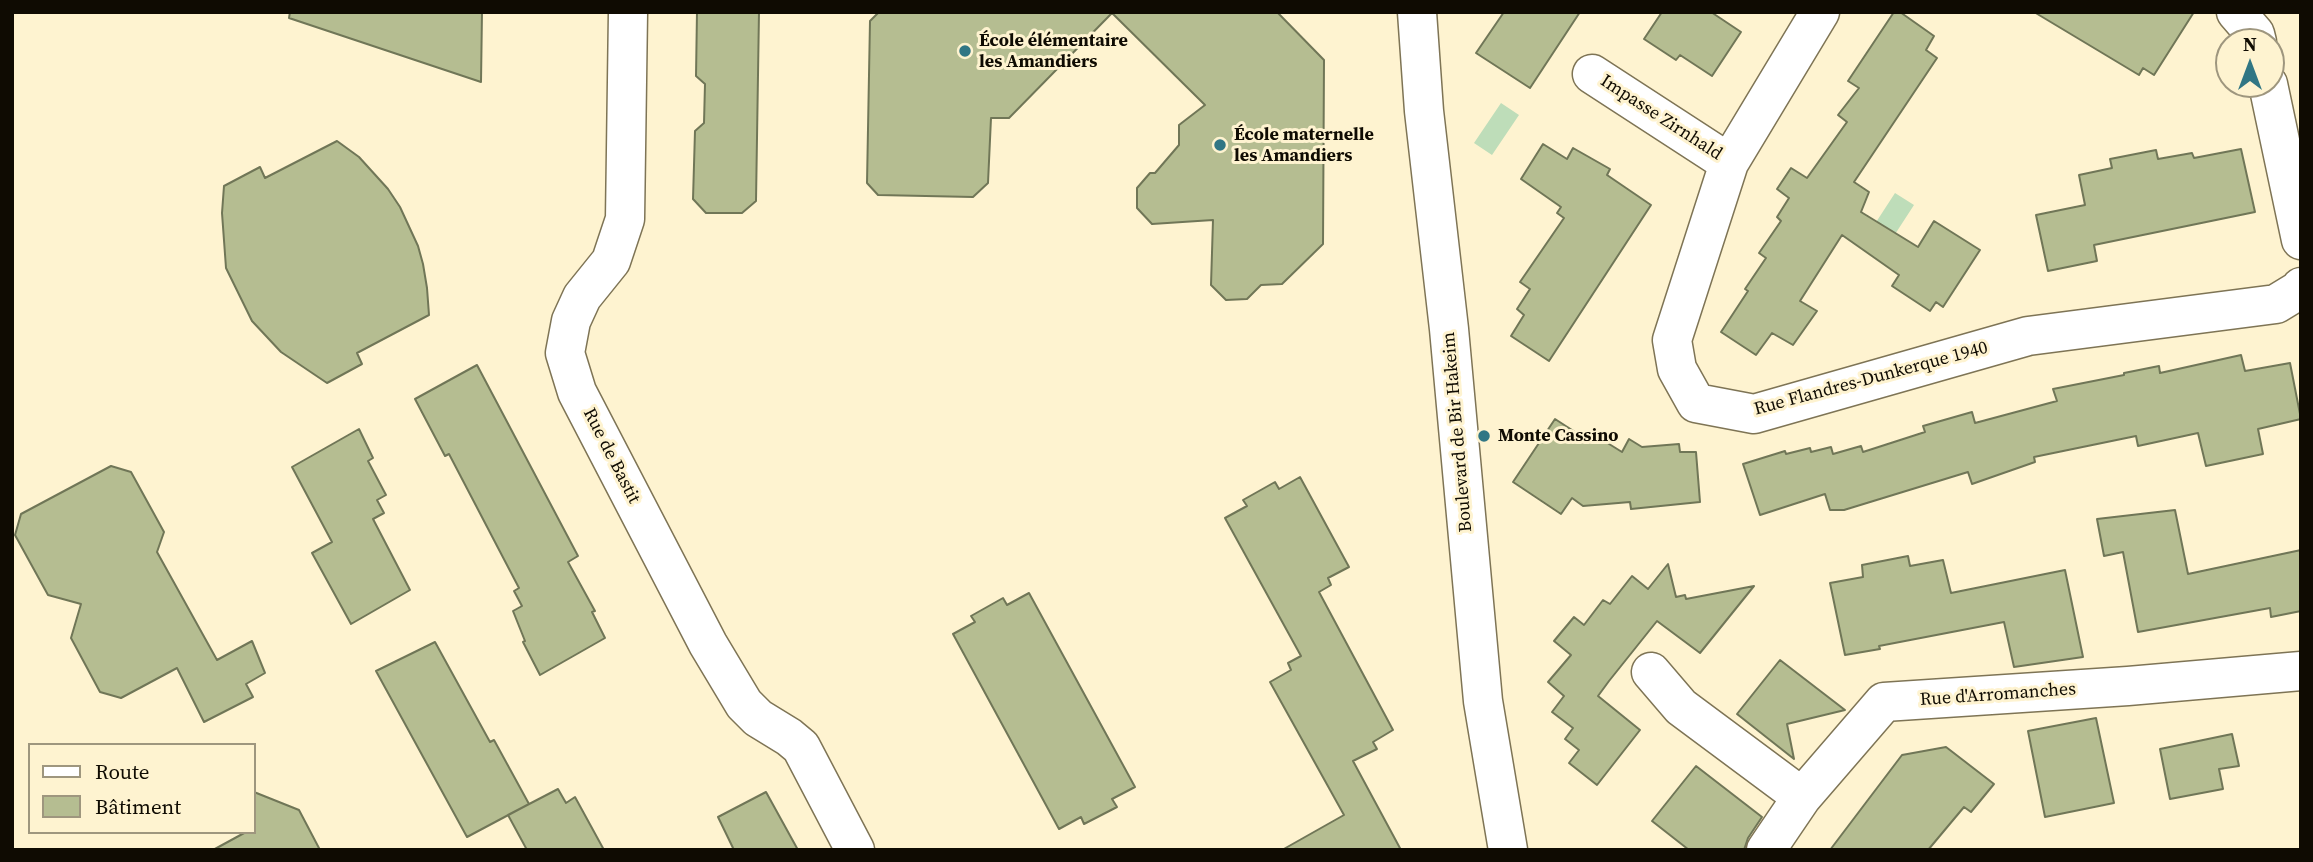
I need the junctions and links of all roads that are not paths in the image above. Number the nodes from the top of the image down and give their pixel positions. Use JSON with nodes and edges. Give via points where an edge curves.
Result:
{"nodes":[{"id":1,"x":628,"y":12,"type":"edge"},
{"id":2,"x":1417,"y":12,"type":"edge"},
{"id":3,"x":1820,"y":12,"type":"edge"},
{"id":4,"x":2236,"y":12,"type":"edge"},
{"id":5,"x":2250,"y":28,"type":"edge"},
{"id":6,"x":1592,"y":74,"type":"dead end"},
{"id":7,"x":2271,"y":98,"type":"edge"},
{"id":8,"x":1729,"y":163,"type":"junction"},
{"id":9,"x":2301,"y":240,"type":"edge"},
{"id":10,"x":2301,"y":287,"type":"edge"},
{"id":11,"x":2301,"y":671,"type":"edge"},
{"id":12,"x":1651,"y":672,"type":"dead end"},
{"id":13,"x":1802,"y":797,"type":"junction"},
{"id":14,"x":855,"y":850,"type":"edge"},
{"id":15,"x":1508,"y":850,"type":"edge"},
{"id":16,"x":1766,"y":850,"type":"edge"}],
"edges":[{"from":1,"to":14,"type":"street","name":"Rue de Bastit","via":[[625,219],[611,261],[582,297],[571,321],[565,353],[578,392],[708,644],[744,704],[801,747]]},
{"from":2,"to":15,"type":"street","name":"Boulevard de Bir Hakeim","via":[[1483,701]]},
{"from":3,"to":8,"type":"street","name":"Rue Flandres-Dunkerque 1940"},
{"from":4,"to":5,"type":"street"},
{"from":6,"to":8,"type":"street","name":"Impasse Zirnhald"},
{"from":7,"to":9,"type":"street"},
{"from":8,"to":10,"type":"street","name":"Rue Flandres-Dunkerque 1940","via":[[1672,340],[1677,369],[1696,402],[1754,414],[2028,336],[2276,304]]},
{"from":11,"to":13,"type":"street","name":"Rue d'Arromanches","via":[[1884,702]]},
{"from":12,"to":13,"type":"street","via":[[1681,707]]},
{"from":13,"to":16,"type":"street","name":"Rue d'Arromanches"}]}
